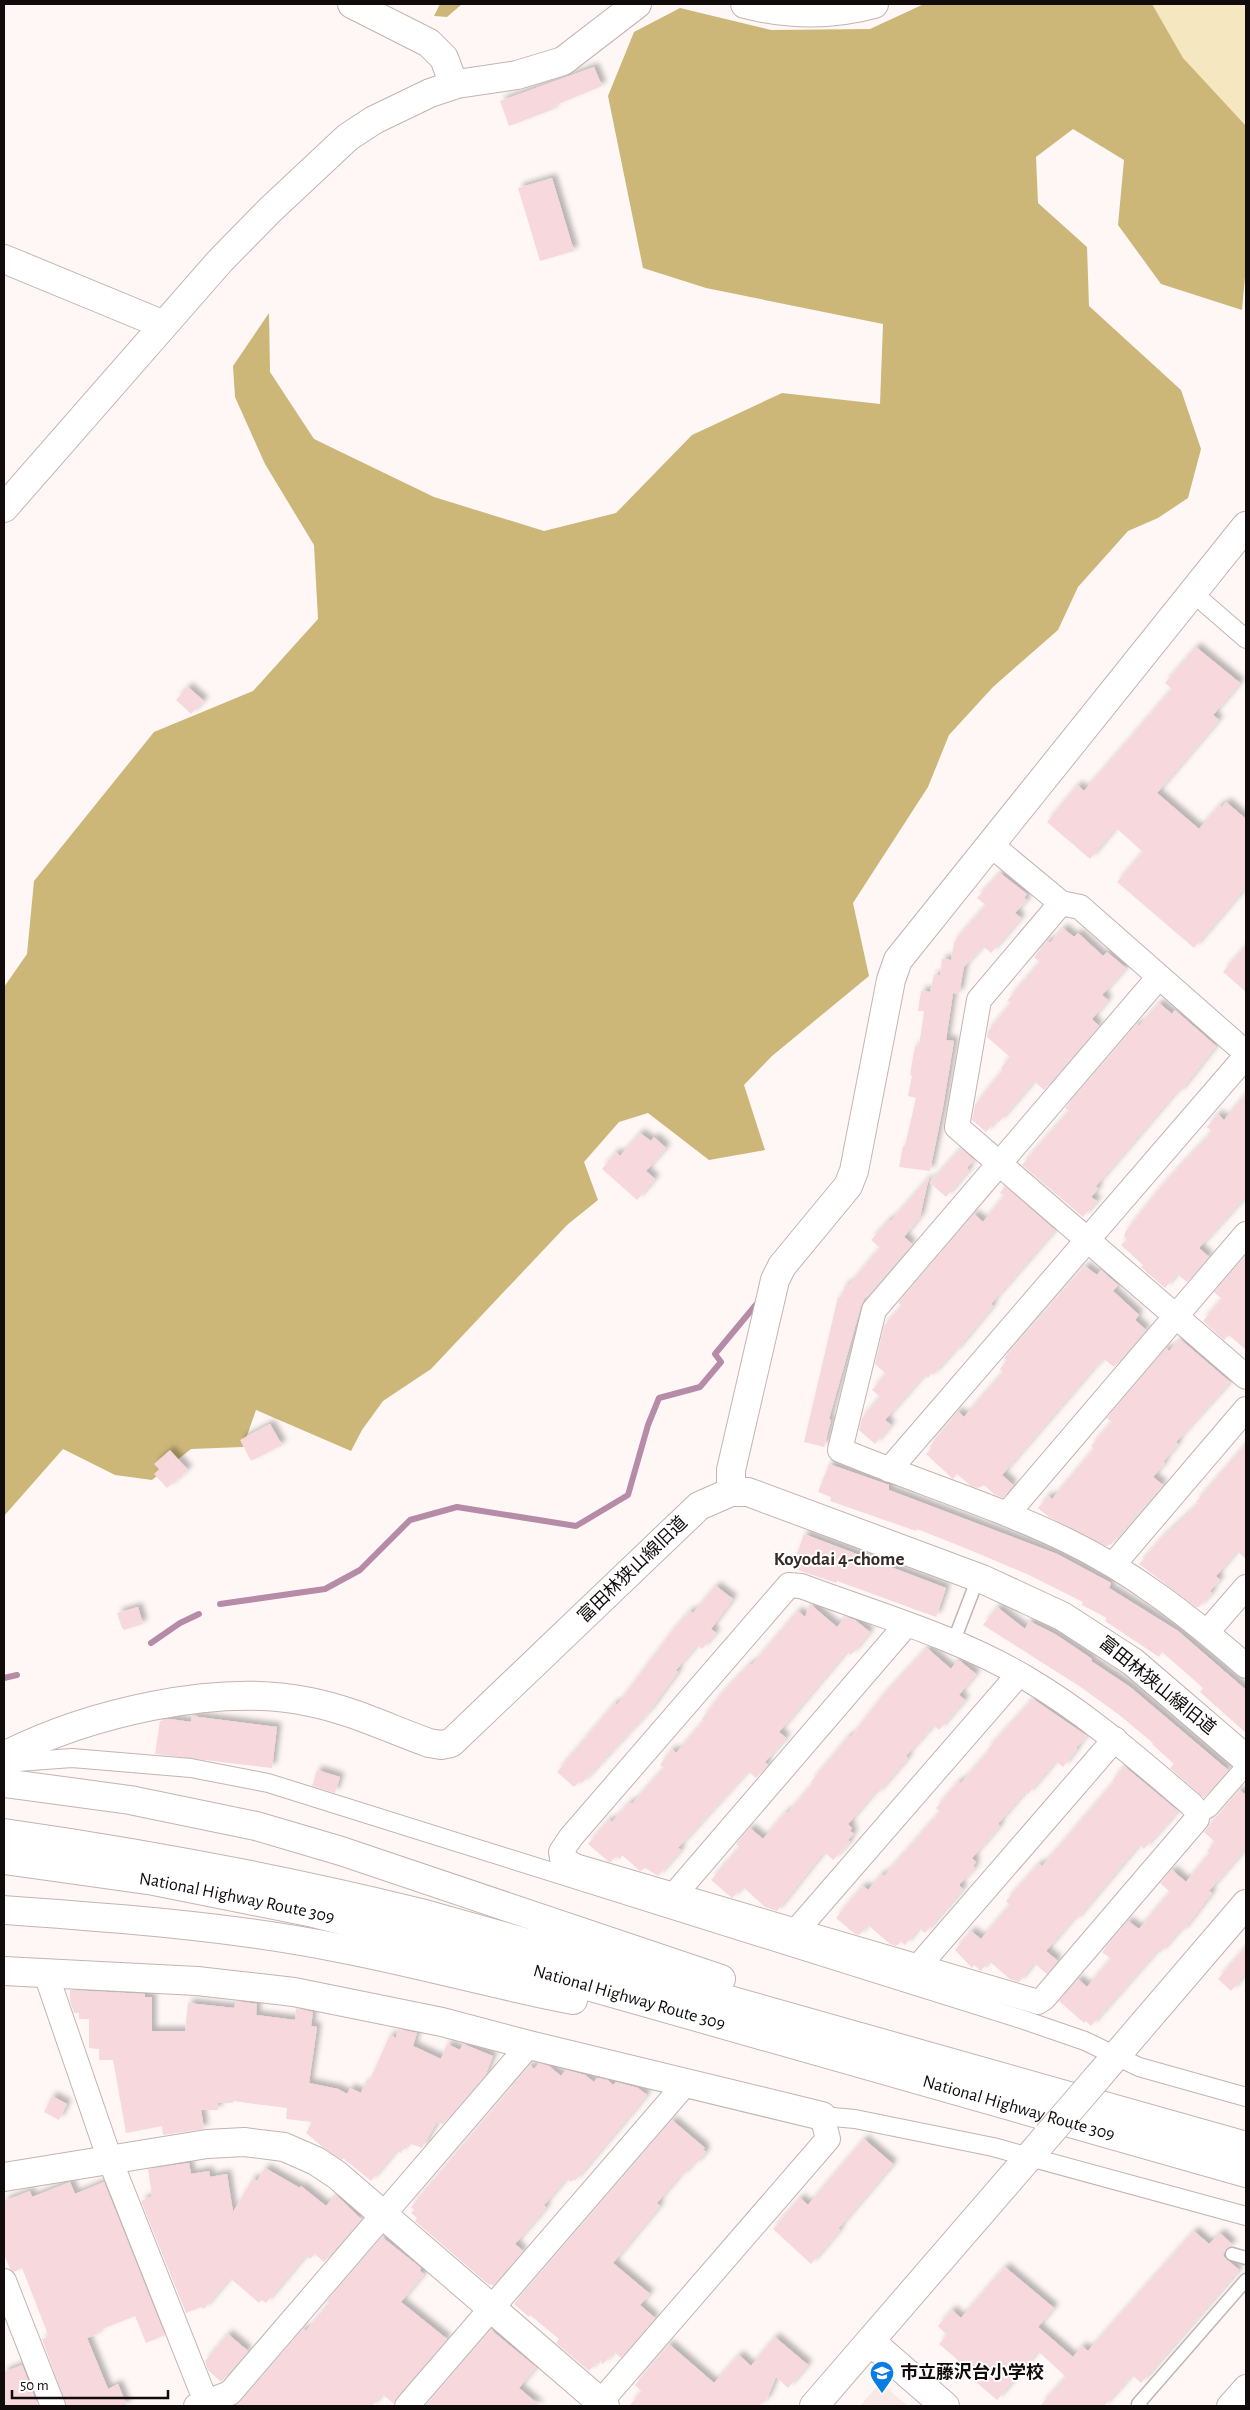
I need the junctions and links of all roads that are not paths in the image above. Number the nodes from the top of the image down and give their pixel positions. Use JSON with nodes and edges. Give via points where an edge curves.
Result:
{"nodes":[{"id":1,"x":352,"y":4,"type":"edge"},
{"id":2,"x":637,"y":4,"type":"edge"},
{"id":3,"x":745,"y":4,"type":"edge"},
{"id":4,"x":874,"y":4,"type":"edge"},
{"id":5,"x":454,"y":85,"type":"junction"},
{"id":6,"x":4,"y":259,"type":"edge"},
{"id":7,"x":164,"y":325,"type":"junction"},
{"id":8,"x":4,"y":508,"type":"edge"},
{"id":9,"x":1245,"y":529,"type":"edge"},
{"id":10,"x":1193,"y":593,"type":"junction"},
{"id":11,"x":1246,"y":638,"type":"edge"},
{"id":12,"x":991,"y":845,"type":"junction"},
{"id":13,"x":1061,"y":903,"type":"junction"},
{"id":14,"x":1158,"y":978,"type":"junction"},
{"id":15,"x":1246,"y":1054,"type":"edge"},
{"id":16,"x":999,"y":1164,"type":"junction"},
{"id":17,"x":1246,"y":1234,"type":"edge"},
{"id":18,"x":1088,"y":1240,"type":"junction"},
{"id":19,"x":1176,"y":1316,"type":"junction"},
{"id":20,"x":1246,"y":1377,"type":"edge"},
{"id":21,"x":1246,"y":1409,"type":"edge"},
{"id":22,"x":889,"y":1470,"type":"junction"},
{"id":23,"x":730,"y":1492,"type":"junction"},
{"id":24,"x":1007,"y":1514,"type":"junction"},
{"id":25,"x":1113,"y":1565,"type":"junction"},
{"id":26,"x":978,"y":1578,"type":"junction"},
{"id":27,"x":1246,"y":1587,"type":"edge"},
{"id":28,"x":906,"y":1625,"type":"junction"},
{"id":29,"x":1207,"y":1632,"type":"junction"},
{"id":30,"x":953,"y":1643,"type":"junction"},
{"id":31,"x":1246,"y":1666,"type":"edge"},
{"id":32,"x":1018,"y":1674,"type":"junction"},
{"id":33,"x":1115,"y":1739,"type":"junction"},
{"id":34,"x":4,"y":1756,"type":"edge"},
{"id":35,"x":1246,"y":1759,"type":"edge"},
{"id":36,"x":4,"y":1763,"type":"edge"},
{"id":37,"x":1246,"y":1766,"type":"edge"},
{"id":38,"x":4,"y":1783,"type":"edge"},
{"id":39,"x":1197,"y":1815,"type":"junction"},
{"id":40,"x":4,"y":1834,"type":"edge"},
{"id":41,"x":4,"y":1860,"type":"edge"},
{"id":42,"x":675,"y":1894,"type":"junction"},
{"id":43,"x":1246,"y":1904,"type":"edge"},
{"id":44,"x":4,"y":1910,"type":"edge"},
{"id":45,"x":796,"y":1931,"type":"junction"},
{"id":46,"x":917,"y":1968,"type":"junction"},
{"id":47,"x":4,"y":1971,"type":"edge"},
{"id":48,"x":46,"y":1974,"type":"junction"},
{"id":49,"x":799,"y":2020,"type":"junction"},
{"id":50,"x":759,"y":2034,"type":"junction"},
{"id":51,"x":529,"y":2045,"type":"junction"},
{"id":52,"x":1116,"y":2056,"type":"junction"},
{"id":53,"x":686,"y":2082,"type":"junction"},
{"id":54,"x":1246,"y":2097,"type":"edge"},
{"id":55,"x":822,"y":2116,"type":"junction"},
{"id":56,"x":1246,"y":2146,"type":"edge"},
{"id":57,"x":1029,"y":2157,"type":"junction"},
{"id":58,"x":110,"y":2160,"type":"junction"},
{"id":59,"x":1246,"y":2173,"type":"edge"},
{"id":60,"x":4,"y":2177,"type":"edge"},
{"id":61,"x":383,"y":2215,"type":"junction"},
{"id":62,"x":1246,"y":2216,"type":"edge"},
{"id":63,"x":1232,"y":2254,"type":"dead end"},
{"id":64,"x":1246,"y":2258,"type":"edge"},
{"id":65,"x":1246,"y":2280,"type":"edge"},
{"id":66,"x":4,"y":2281,"type":"edge"},
{"id":67,"x":1242,"y":2294,"type":"edge"},
{"id":68,"x":492,"y":2308,"type":"junction"},
{"id":69,"x":12,"y":2324,"type":"edge"},
{"id":70,"x":870,"y":2341,"type":"junction"},
{"id":71,"x":1246,"y":2387,"type":"edge"},
{"id":72,"x":201,"y":2404,"type":"edge"},
{"id":73,"x":601,"y":2405,"type":"edge"},
{"id":74,"x":53,"y":2406,"type":"edge"},
{"id":75,"x":408,"y":2406,"type":"edge"},
{"id":76,"x":814,"y":2406,"type":"edge"},
{"id":77,"x":945,"y":2406,"type":"edge"},
{"id":78,"x":1140,"y":2406,"type":"edge"},
{"id":79,"x":1229,"y":2406,"type":"edge"}],
"edges":[{"from":1,"to":5,"type":"main road","via":[[429,43],[444,58]]},
{"from":2,"to":5,"type":"main road","via":[[563,61],[517,75]]},
{"from":3,"to":4,"type":"main road","via":[[790,13],[821,13]]},
{"from":5,"to":7,"type":"main road","via":[[400,106],[348,137],[220,261]]},
{"from":6,"to":7,"type":"main road"},
{"from":7,"to":8,"type":"main road"},
{"from":9,"to":10,"type":"main road"},
{"from":10,"to":11,"type":"street"},
{"from":10,"to":12,"type":"main road"},
{"from":12,"to":13,"type":"street"},
{"from":12,"to":23,"type":"main road","via":[[898,960],[891,980],[854,1171],[848,1186],[782,1266],[775,1280],[731,1470]]},
{"from":13,"to":14,"type":"street","via":[[1080,907]]},
{"from":13,"to":16,"type":"street","via":[[979,1000],[957,1127]]},
{"from":14,"to":15,"type":"street"},
{"from":14,"to":16,"type":"street"},
{"from":15,"to":18,"type":"street"},
{"from":16,"to":18,"type":"street"},
{"from":16,"to":22,"type":"street","via":[[874,1310],[840,1450]]},
{"from":17,"to":19,"type":"street"},
{"from":18,"to":19,"type":"street"},
{"from":18,"to":22,"type":"street"},
{"from":19,"to":20,"type":"street"},
{"from":19,"to":24,"type":"street"},
{"from":21,"to":25,"type":"street"},
{"from":22,"to":24,"type":"street"},
{"from":23,"to":26,"type":"main road","name":"富田林狭山線旧道","via":[[748,1492]]},
{"from":23,"to":34,"type":"main road","name":"富田林狭山線旧道","via":[[699,1506],[451,1743],[429,1743],[309,1701],[235,1696],[114,1714],[56,1733]]},
{"from":24,"to":25,"type":"street","via":[[1067,1540]]},
{"from":25,"to":29,"type":"street"},
{"from":26,"to":30,"type":"lane"},
{"from":26,"to":35,"type":"main road","name":"富田林狭山線旧道","via":[[1062,1616],[1106,1643],[1133,1662]]},
{"from":27,"to":29,"type":"street"},
{"from":28,"to":30,"type":"street"},
{"from":28,"to":42,"type":"street"},
{"from":28,"to":42,"type":"street","via":[[801,1586],[789,1585],[561,1852],[562,1858],[575,1866]]},
{"from":29,"to":31,"type":"street"},
{"from":30,"to":32,"type":"street"},
{"from":32,"to":33,"type":"street","via":[[1080,1712]]},
{"from":32,"to":45,"type":"street"},
{"from":33,"to":39,"type":"street","via":[[1191,1804]]},
{"from":33,"to":46,"type":"street"},
{"from":36,"to":52,"type":"street","via":[[72,1758],[191,1768],[268,1783],[1024,2020],[1085,2041]]},
{"from":37,"to":39,"type":"street","via":[[1209,1808]]},
{"from":38,"to":49,"type":"main road","via":[[188,1811],[256,1826],[340,1851],[767,1994]]},
{"from":39,"to":46,"type":"street","via":[[1197,1819],[1038,2002]]},
{"from":40,"to":49,"type":"main road","name":"National Highway Route 309","via":[[196,1863],[343,1894]]},
{"from":41,"to":50,"type":"main road","name":"National Highway Route 309","via":[[154,1881],[309,1912],[475,1954]]},
{"from":42,"to":45,"type":"street"},
{"from":43,"to":52,"type":"main road"},
{"from":44,"to":50,"type":"main road","via":[[131,1920],[321,1945],[564,1998]]},
{"from":45,"to":46,"type":"street"},
{"from":47,"to":48,"type":"main road"},
{"from":48,"to":51,"type":"main road","via":[[197,1981],[294,1992],[442,2022]]},
{"from":48,"to":58,"type":"street"},
{"from":49,"to":56,"type":"main road","name":"National Highway Route 309"},
{"from":50,"to":59,"type":"main road","name":"National Highway Route 309"},
{"from":51,"to":53,"type":"main road"},
{"from":51,"to":61,"type":"street"},
{"from":52,"to":54,"type":"street","via":[[1139,2067]]},
{"from":52,"to":57,"type":"main road","bridge":true},
{"from":53,"to":55,"type":"main road"},
{"from":53,"to":68,"type":"street"},
{"from":55,"to":57,"type":"street","via":[[855,2119]]},
{"from":55,"to":73,"type":"street","via":[[828,2139]]},
{"from":57,"to":62,"type":"street"},
{"from":57,"to":70,"type":"main road"},
{"from":58,"to":60,"type":"main road"},
{"from":58,"to":61,"type":"main road","via":[[207,2144],[244,2142],[284,2147],[316,2161]]},
{"from":58,"to":72,"type":"street"},
{"from":61,"to":68,"type":"main road"},
{"from":61,"to":72,"type":"street","via":[[230,2393]]},
{"from":63,"to":64,"type":"lane"},
{"from":65,"to":67,"type":"lane"},
{"from":66,"to":69,"type":"street"},
{"from":67,"to":78,"type":"lane","via":[[1138,2404]]},
{"from":68,"to":73,"type":"main road"},
{"from":68,"to":75,"type":"street"},
{"from":69,"to":74,"type":"street"},
{"from":70,"to":76,"type":"main road"},
{"from":70,"to":77,"type":"main road"},
{"from":71,"to":79,"type":"street"}]}
